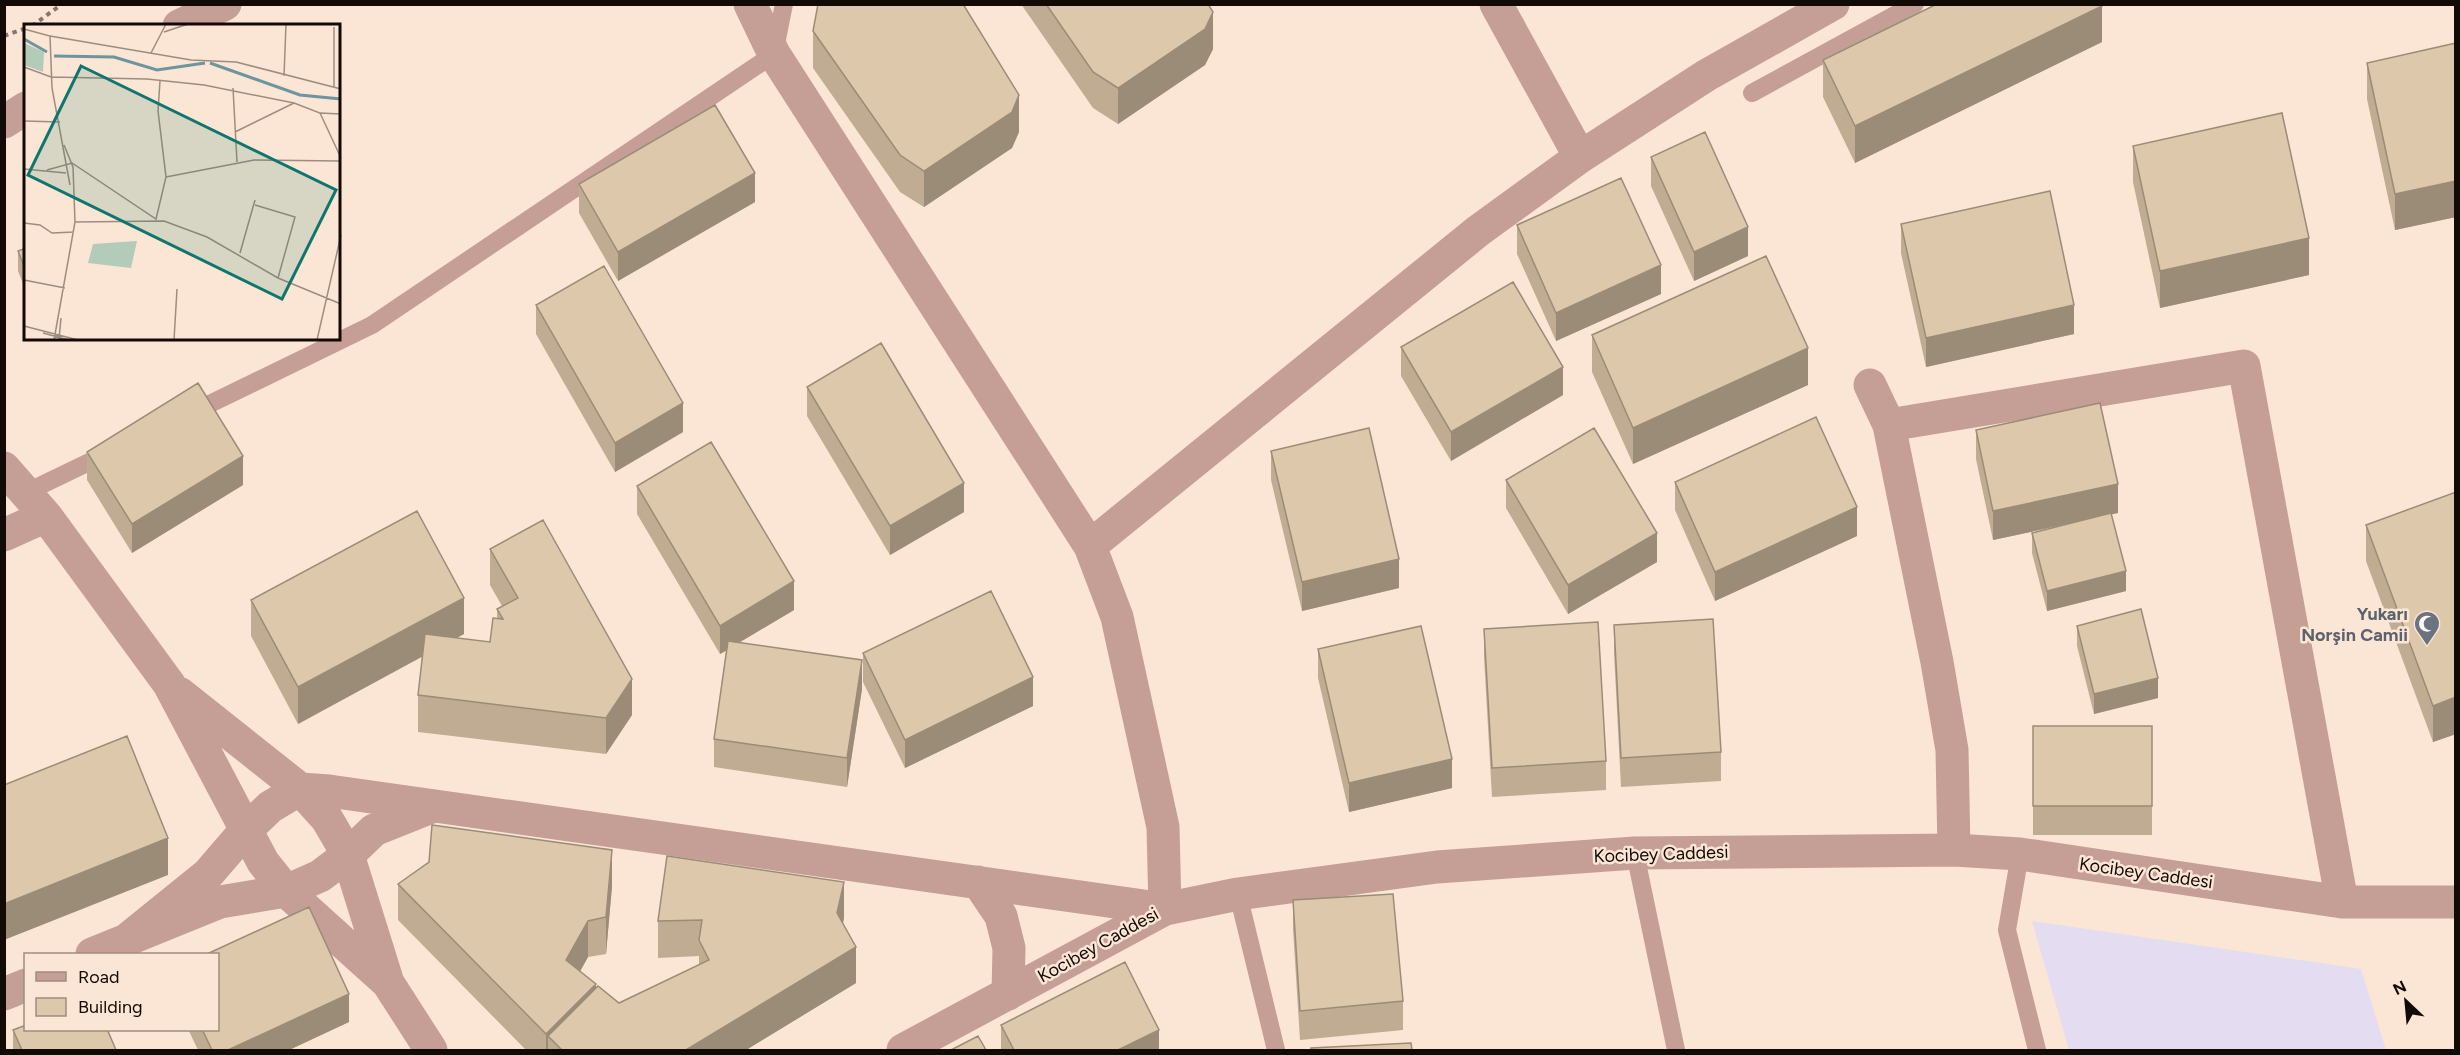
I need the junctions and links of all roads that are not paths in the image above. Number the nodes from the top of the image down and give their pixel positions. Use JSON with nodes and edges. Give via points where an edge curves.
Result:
{"nodes":[{"id":1,"x":225,"y":4,"type":"edge"},
{"id":2,"x":750,"y":4,"type":"edge"},
{"id":3,"x":784,"y":4,"type":"edge"},
{"id":4,"x":1496,"y":4,"type":"edge"},
{"id":5,"x":1833,"y":4,"type":"edge"},
{"id":6,"x":1915,"y":4,"type":"edge"},
{"id":7,"x":183,"y":24,"type":"edge"},
{"id":8,"x":774,"y":54,"type":"junction"},
{"id":9,"x":1752,"y":93,"type":"dead end"},
{"id":10,"x":24,"y":109,"type":"edge"},
{"id":11,"x":4,"y":122,"type":"edge"},
{"id":12,"x":1580,"y":157,"type":"junction"},
{"id":13,"x":1870,"y":385,"type":"dead end"},
{"id":14,"x":172,"y":422,"type":"edge"},
{"id":15,"x":1889,"y":425,"type":"junction"},
{"id":16,"x":130,"y":442,"type":"edge"},
{"id":17,"x":4,"y":468,"type":"edge"},
{"id":18,"x":36,"y":505,"type":"junction"},
{"id":19,"x":4,"y":536,"type":"edge"},
{"id":20,"x":1090,"y":546,"type":"junction"},
{"id":21,"x":169,"y":684,"type":"junction"},
{"id":22,"x":300,"y":789,"type":"junction"},
{"id":23,"x":436,"y":806,"type":"junction"},
{"id":24,"x":245,"y":831,"type":"junction"},
{"id":25,"x":1954,"y":850,"type":"junction"},
{"id":26,"x":1635,"y":853,"type":"junction"},
{"id":27,"x":2020,"y":854,"type":"junction"},
{"id":28,"x":348,"y":855,"type":"junction"},
{"id":29,"x":978,"y":882,"type":"junction"},
{"id":30,"x":286,"y":891,"type":"junction"},
{"id":31,"x":1238,"y":894,"type":"junction"},
{"id":32,"x":2342,"y":902,"type":"junction"},
{"id":33,"x":2456,"y":902,"type":"edge"},
{"id":34,"x":1166,"y":909,"type":"junction"},
{"id":35,"x":130,"y":937,"type":"junction"},
{"id":36,"x":94,"y":953,"type":"edge"},
{"id":37,"x":388,"y":983,"type":"junction"},
{"id":38,"x":24,"y":986,"type":"edge"},
{"id":39,"x":4,"y":994,"type":"edge"},
{"id":40,"x":1008,"y":994,"type":"junction"},
{"id":41,"x":431,"y":1050,"type":"edge"},
{"id":42,"x":903,"y":1050,"type":"edge"},
{"id":43,"x":1276,"y":1050,"type":"edge"},
{"id":44,"x":1676,"y":1050,"type":"edge"},
{"id":45,"x":2037,"y":1050,"type":"edge"}],
"edges":[{"from":1,"to":7,"type":"street"},
{"from":2,"to":8,"type":"street"},
{"from":3,"to":8,"type":"lane"},
{"from":4,"to":12,"type":"street"},
{"from":5,"to":12,"type":"street","via":[[1707,75]]},
{"from":6,"to":9,"type":"lane"},
{"from":8,"to":14,"type":"lane","via":[[372,325]]},
{"from":8,"to":20,"type":"street"},
{"from":10,"to":11,"type":"street"},
{"from":12,"to":20,"type":"street","via":[[1478,231]]},
{"from":13,"to":15,"type":"street"},
{"from":15,"to":25,"type":"street","via":[[1952,750]]},
{"from":15,"to":32,"type":"street","via":[[2244,366]]},
{"from":16,"to":18,"type":"lane"},
{"from":17,"to":18,"type":"street"},
{"from":18,"to":19,"type":"street"},
{"from":18,"to":21,"type":"street"},
{"from":20,"to":34,"type":"street","via":[[1117,617],[1163,827]]},
{"from":21,"to":22,"type":"street"},
{"from":21,"to":24,"type":"street"},
{"from":22,"to":23,"type":"street"},
{"from":22,"to":24,"type":"street","via":[[270,807]]},
{"from":22,"to":28,"type":"street","via":[[327,819]]},
{"from":23,"to":28,"type":"street","via":[[374,830]]},
{"from":23,"to":29,"type":"street"},
{"from":24,"to":30,"type":"street"},
{"from":24,"to":35,"type":"street","via":[[208,874]]},
{"from":25,"to":26,"type":"street","name":"Kocibey Caddesi"},
{"from":25,"to":27,"type":"street","name":"Kocibey Caddesi"},
{"from":26,"to":31,"type":"street","name":"Kocibey Caddesi","via":[[1437,867]]},
{"from":26,"to":44,"type":"lane"},
{"from":27,"to":32,"type":"street","name":"Kocibey Caddesi"},
{"from":27,"to":45,"type":"lane","via":[[2007,930]]},
{"from":28,"to":30,"type":"street","via":[[320,876]]},
{"from":28,"to":37,"type":"street"},
{"from":29,"to":34,"type":"street"},
{"from":29,"to":40,"type":"street","via":[[1001,916],[1009,948]]},
{"from":30,"to":35,"type":"street","via":[[220,902]]},
{"from":30,"to":37,"type":"street"},
{"from":31,"to":34,"type":"street","name":"Kocibey Caddesi"},
{"from":31,"to":43,"type":"lane"},
{"from":32,"to":33,"type":"street","name":"Kocibey Caddesi"},
{"from":34,"to":40,"type":"street","name":"Kocibey Caddesi"},
{"from":35,"to":36,"type":"street"},
{"from":37,"to":41,"type":"street"},
{"from":38,"to":39,"type":"street"},
{"from":40,"to":42,"type":"street","name":"Kocibey Caddesi"}]}
